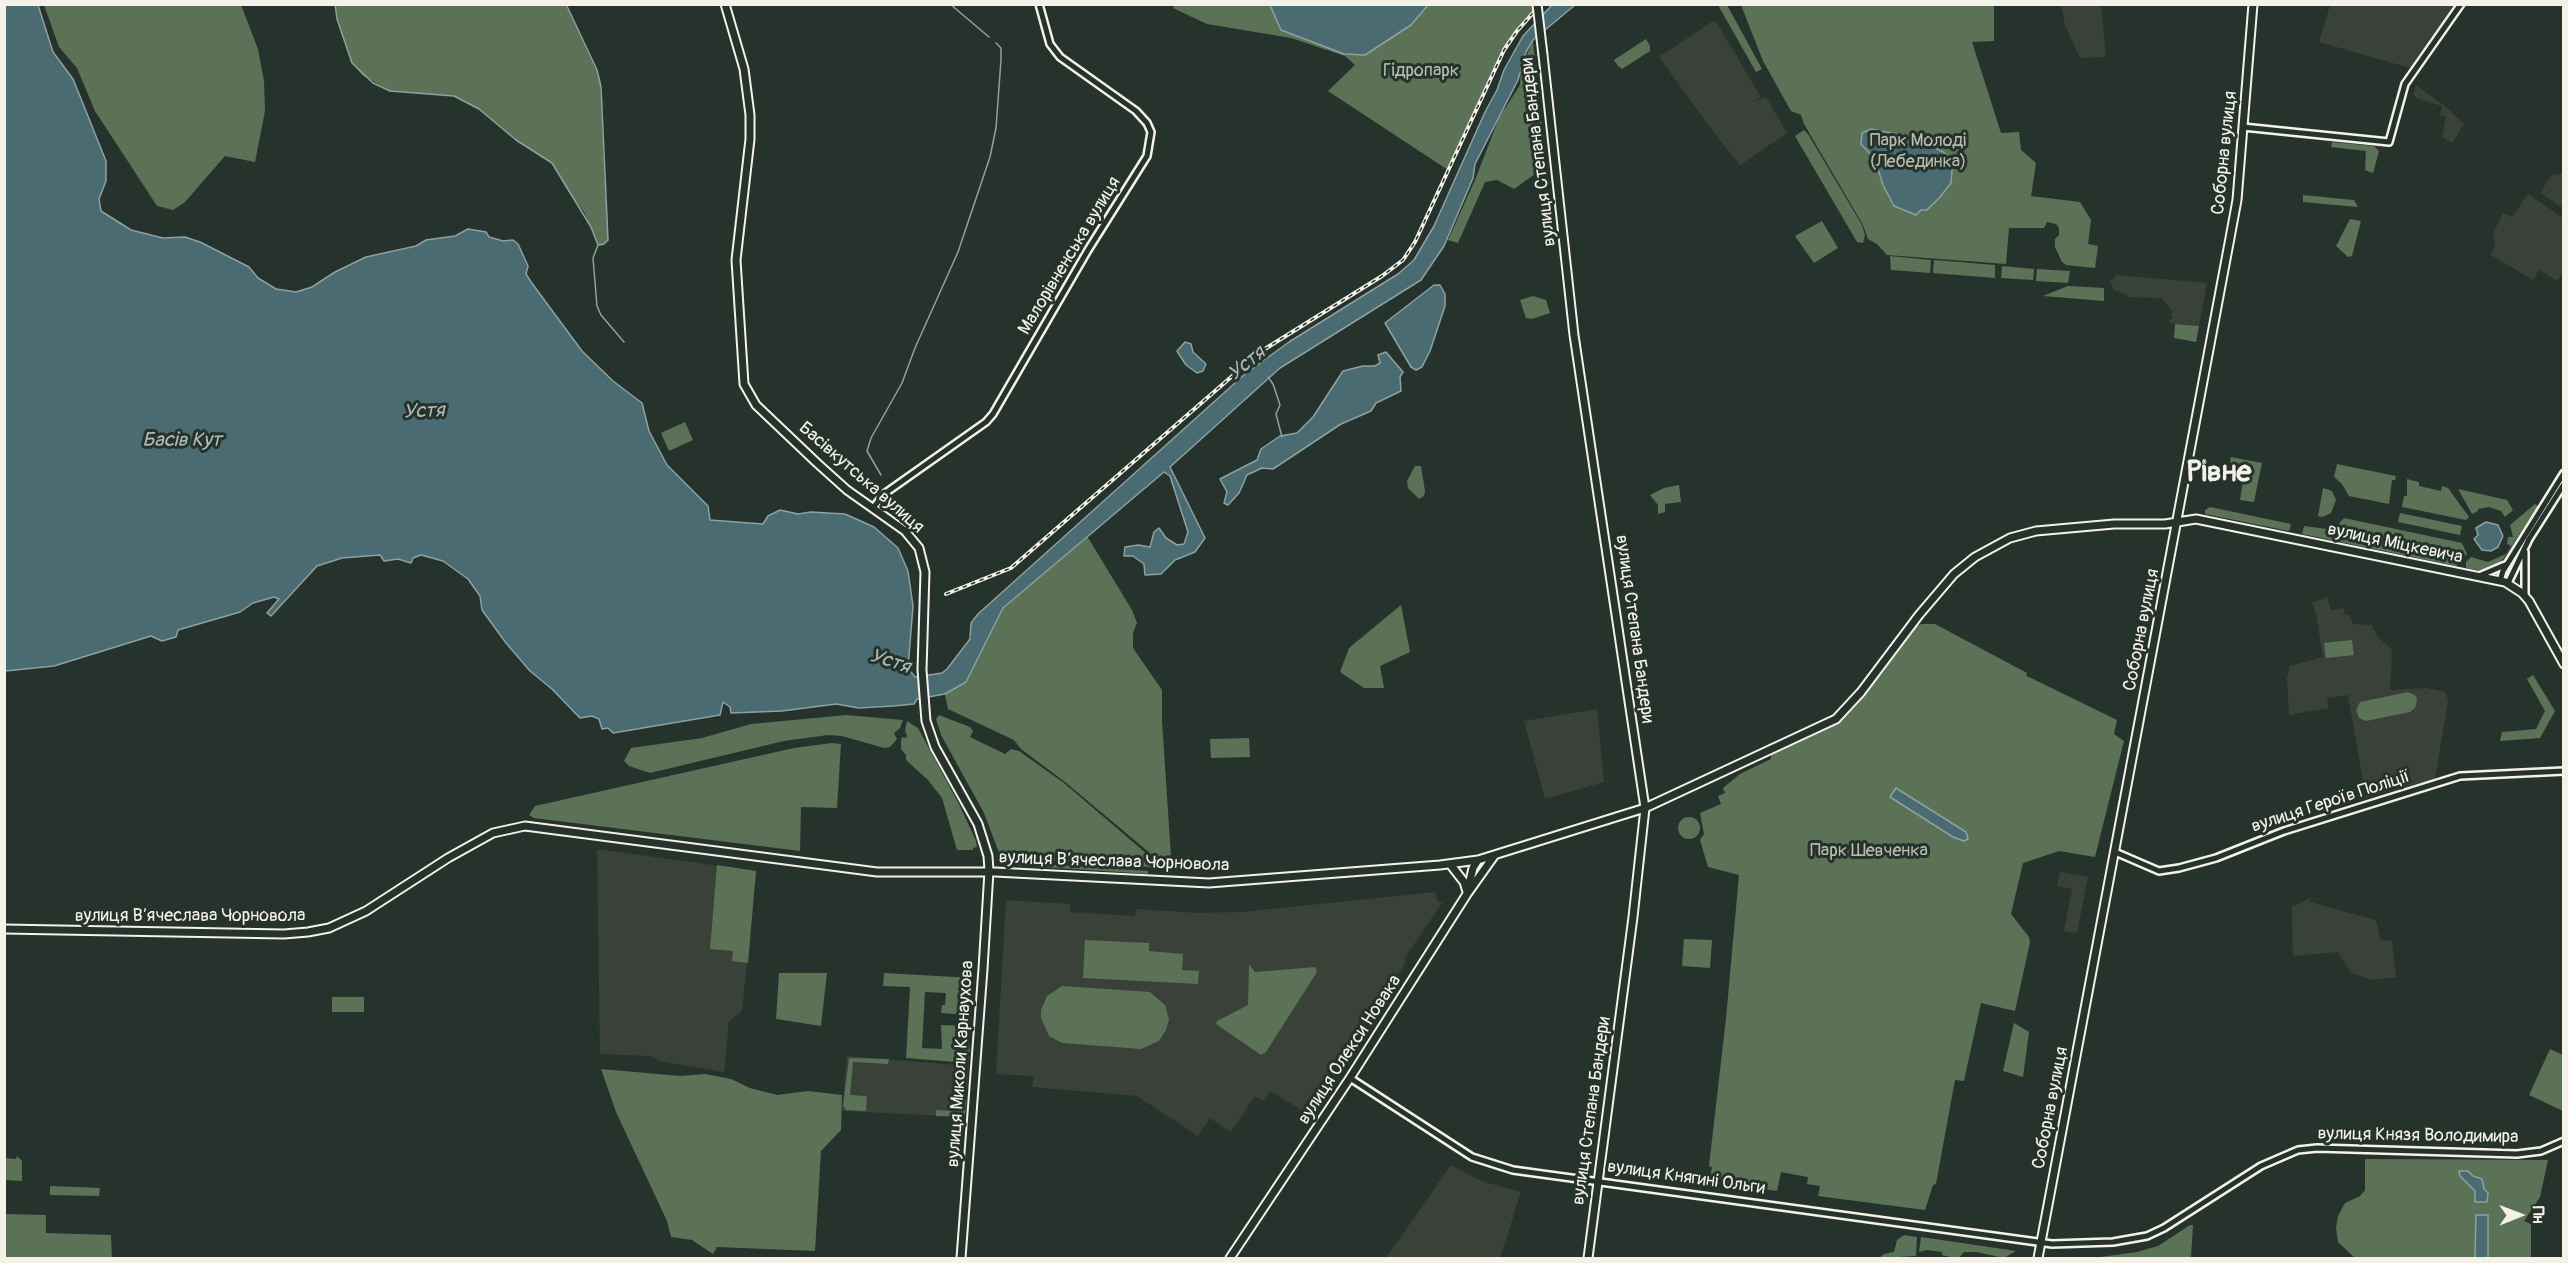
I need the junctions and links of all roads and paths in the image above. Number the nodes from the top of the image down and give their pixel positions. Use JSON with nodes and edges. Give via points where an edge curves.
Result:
{"nodes":[{"id":1,"x":725,"y":4,"type":"edge"},
{"id":2,"x":1039,"y":4,"type":"edge"},
{"id":3,"x":1537,"y":4,"type":"edge"},
{"id":4,"x":2253,"y":4,"type":"edge"},
{"id":5,"x":2461,"y":4,"type":"edge"},
{"id":6,"x":2243,"y":127,"type":"junction"},
{"id":7,"x":2564,"y":473,"type":"edge"},
{"id":8,"x":2564,"y":484,"type":"edge"},
{"id":9,"x":873,"y":508,"type":"junction"},
{"id":10,"x":2178,"y":520,"type":"junction"},
{"id":11,"x":2529,"y":539,"type":"junction"},
{"id":12,"x":2507,"y":564,"type":"junction"},
{"id":13,"x":2479,"y":576,"type":"junction"},
{"id":14,"x":2504,"y":582,"type":"junction"},
{"id":15,"x":2525,"y":596,"type":"junction"},
{"id":16,"x":2564,"y":664,"type":"edge"},
{"id":17,"x":2564,"y":771,"type":"edge"},
{"id":18,"x":1645,"y":808,"type":"junction"},
{"id":19,"x":2115,"y":852,"type":"junction"},
{"id":20,"x":1494,"y":856,"type":"junction"},
{"id":21,"x":1478,"y":860,"type":"junction"},
{"id":22,"x":1449,"y":864,"type":"junction"},
{"id":23,"x":989,"y":872,"type":"junction"},
{"id":24,"x":1481,"y":874,"type":"junction"},
{"id":25,"x":1467,"y":894,"type":"junction"},
{"id":26,"x":4,"y":929,"type":"edge"},
{"id":27,"x":1350,"y":1078,"type":"junction"},
{"id":28,"x":2564,"y":1141,"type":"edge"},
{"id":29,"x":1598,"y":1181,"type":"junction"},
{"id":30,"x":2041,"y":1242,"type":"junction"},
{"id":31,"x":961,"y":1258,"type":"edge"},
{"id":32,"x":1230,"y":1258,"type":"edge"},
{"id":33,"x":1588,"y":1258,"type":"edge"},
{"id":34,"x":2038,"y":1258,"type":"edge"}],
"edges":[{"from":1,"to":9,"type":"main road","name":"Басівкутська вулиця","via":[[750,103],[750,139],[736,260],[744,384],[749,396],[768,417],[847,490]]},
{"from":2,"to":9,"type":"street","name":"Малорівненська вулиця","via":[[1050,44],[1060,57],[1147,123],[1151,132],[1147,156],[993,414],[884,494]]},
{"from":3,"to":18,"type":"main road","name":"вулиця Степана Бандери","bridge":true,"via":[[1574,335]]},
{"from":4,"to":6,"type":"main road","name":"Соборна вулиця"},
{"from":5,"to":6,"type":"street","via":[[2405,84],[2389,142]]},
{"from":6,"to":10,"type":"main road","name":"Соборна вулиця","via":[[2235,209]]},
{"from":7,"to":12,"type":"street"},
{"from":8,"to":11,"type":"street"},
{"from":9,"to":23,"type":"main road","name":"Басівкутська вулиця","via":[[905,531],[919,548],[925,572],[924,711],[935,747],[978,824]]},
{"from":10,"to":13,"type":"main road","name":"вулиця Міцкевича","via":[[2196,519]]},
{"from":10,"to":18,"type":"main road","name":"вулиця Вʼячеслава Чорновола","via":[[2030,532],[1988,549],[1954,574],[1836,718]]},
{"from":10,"to":19,"type":"main road","name":"Соборна вулиця"},
{"from":11,"to":14,"type":"street"},
{"from":11,"to":15,"type":"street","via":[[2524,566]]},
{"from":12,"to":13,"type":"street"},
{"from":12,"to":14,"type":"street"},
{"from":13,"to":14,"type":"main road","name":"вулиця Міцкевича"},
{"from":14,"to":15,"type":"main road","name":"вулиця Міцкевича"},
{"from":15,"to":16,"type":"main road","name":"вулиця Міцкевича"},
{"from":17,"to":19,"type":"street","name":"вулиця Героїв Поліції","via":[[2460,776],[2178,868],[2159,871]]},
{"from":18,"to":20,"type":"main road","name":"вулиця Вʼячеслава Чорновола"},
{"from":18,"to":29,"type":"main road","name":"вулиця Степана Бандери"},
{"from":19,"to":30,"type":"main road","name":"Соборна вулиця"},
{"from":20,"to":21,"type":"main road","name":"вулиця Вʼячеслава Чорновола"},
{"from":20,"to":24,"type":"main road","name":"вулиця Олекси Новака"},
{"from":21,"to":22,"type":"main road","name":"вулиця Вʼячеслава Чорновола"},
{"from":21,"to":24,"type":"main road"},
{"from":21,"to":25,"type":"main road"},
{"from":22,"to":23,"type":"main road","name":"вулиця Вʼячеслава Чорновола","via":[[1209,884]]},
{"from":22,"to":25,"type":"main road","via":[[1464,882]]},
{"from":23,"to":26,"type":"main road","name":"вулиця Вʼячеслава Чорновола","via":[[877,872],[525,826],[493,833],[366,911],[329,928],[273,934]]},
{"from":23,"to":31,"type":"main road","name":"вулиця Миколи Карнаухова"},
{"from":24,"to":25,"type":"main road","name":"вулиця Олекси Новака"},
{"from":25,"to":27,"type":"main road","name":"вулиця Олекси Новака"},
{"from":27,"to":29,"type":"street","name":"вулиця Княгині Ольги","via":[[1472,1157],[1514,1170]]},
{"from":27,"to":32,"type":"main road","name":"вулиця Олекси Новака"},
{"from":28,"to":30,"type":"street","name":"вулиця Князя Володимира","via":[[2541,1151],[2517,1154],[2298,1150],[2260,1166],[2147,1236],[2113,1242]]},
{"from":29,"to":30,"type":"street","name":"вулиця Княгині Ольги"},
{"from":29,"to":33,"type":"main road","name":"вулиця Степана Бандери"},
{"from":30,"to":34,"type":"main road","name":"Соборна вулиця"}]}
